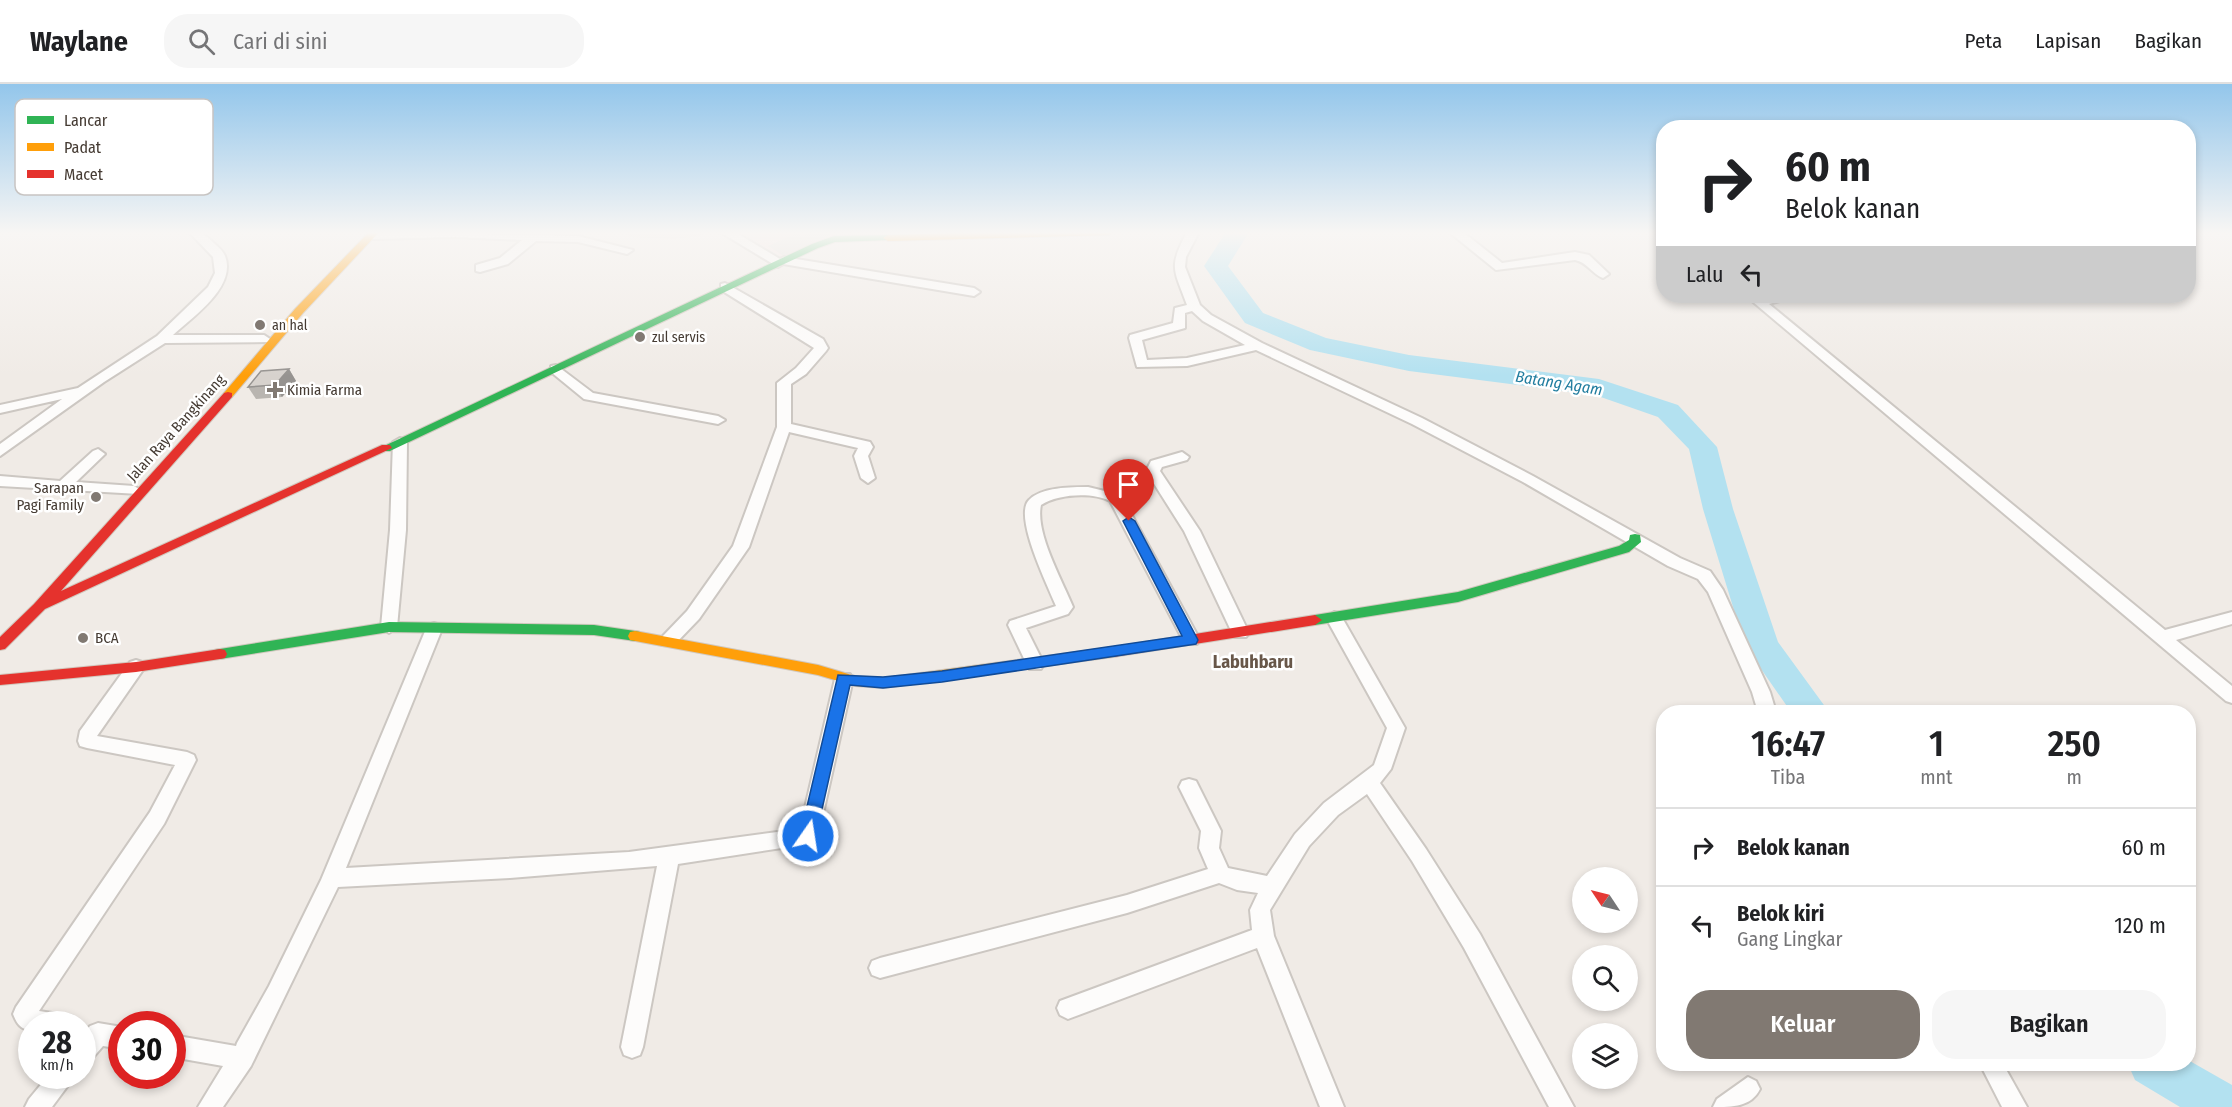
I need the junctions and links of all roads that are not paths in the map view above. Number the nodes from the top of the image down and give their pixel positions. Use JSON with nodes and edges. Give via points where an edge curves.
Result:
{"nodes":[{"id":1,"x":218,"y":280,"type":"edge"},
{"id":2,"x":317,"y":280,"type":"edge"},
{"id":3,"x":326,"y":280,"type":"edge"},
{"id":4,"x":741,"y":280,"type":"edge"},
{"id":5,"x":895,"y":280,"type":"edge"},
{"id":6,"x":1182,"y":280,"type":"edge"},
{"id":7,"x":725,"y":287,"type":"junction"},
{"id":8,"x":974,"y":292,"type":"dead end"},
{"id":9,"x":1761,"y":303,"type":"edge"},
{"id":10,"x":1189,"y":308,"type":"junction"},
{"id":11,"x":292,"y":312,"type":"junction"},
{"id":12,"x":162,"y":339,"type":"junction"},
{"id":13,"x":264,"y":339,"type":"junction"},
{"id":14,"x":1252,"y":348,"type":"junction"},
{"id":15,"x":556,"y":369,"type":"junction"},
{"id":16,"x":84,"y":390,"type":"junction"},
{"id":17,"x":0,"y":409,"type":"edge"},
{"id":18,"x":718,"y":420,"type":"dead end"},
{"id":19,"x":784,"y":427,"type":"junction"},
{"id":20,"x":400,"y":442,"type":"junction"},
{"id":21,"x":0,"y":451,"type":"edge"},
{"id":22,"x":98,"y":454,"type":"dead end"},
{"id":23,"x":1182,"y":458,"type":"dead end"},
{"id":24,"x":868,"y":478,"type":"dead end"},
{"id":25,"x":0,"y":481,"type":"edge"},
{"id":26,"x":63,"y":486,"type":"junction"},
{"id":27,"x":134,"y":491,"type":"junction"},
{"id":28,"x":1631,"y":543,"type":"junction"},
{"id":29,"x":39,"y":607,"type":"junction"},
{"id":30,"x":1334,"y":618,"type":"junction"},
{"id":31,"x":2232,"y":618,"type":"edge"},
{"id":32,"x":4,"y":623,"type":"edge"},
{"id":33,"x":389,"y":627,"type":"junction"},
{"id":34,"x":434,"y":629,"type":"junction"},
{"id":35,"x":1240,"y":633,"type":"junction"},
{"id":36,"x":2163,"y":637,"type":"junction"},
{"id":37,"x":1191,"y":640,"type":"junction"},
{"id":38,"x":668,"y":641,"type":"junction"},
{"id":39,"x":0,"y":645,"type":"edge"},
{"id":40,"x":1035,"y":664,"type":"junction"},
{"id":41,"x":136,"y":667,"type":"junction"},
{"id":42,"x":844,"y":679,"type":"junction"},
{"id":43,"x":0,"y":680,"type":"edge"},
{"id":44,"x":2232,"y":696,"type":"edge"},
{"id":45,"x":1765,"y":705,"type":"edge"},
{"id":46,"x":1369,"y":782,"type":"junction"},
{"id":47,"x":1189,"y":787,"type":"dead end"},
{"id":48,"x":669,"y":858,"type":"junction"},
{"id":49,"x":1220,"y":874,"type":"junction"},
{"id":50,"x":330,"y":878,"type":"junction"},
{"id":51,"x":1272,"y":886,"type":"junction"},
{"id":52,"x":1263,"y":936,"type":"junction"},
{"id":53,"x":880,"y":968,"type":"dead end"},
{"id":54,"x":1068,"y":1008,"type":"dead end"},
{"id":55,"x":26,"y":1011,"type":"edge"},
{"id":56,"x":632,"y":1047,"type":"dead end"},
{"id":57,"x":186,"y":1048,"type":"edge"},
{"id":58,"x":243,"y":1058,"type":"junction"},
{"id":59,"x":1995,"y":1071,"type":"edge"},
{"id":60,"x":52,"y":1089,"type":"edge"},
{"id":61,"x":1748,"y":1089,"type":"dead end"},
{"id":62,"x":37,"y":1107,"type":"edge"},
{"id":63,"x":210,"y":1107,"type":"edge"},
{"id":64,"x":1332,"y":1107,"type":"edge"},
{"id":65,"x":1562,"y":1107,"type":"edge"},
{"id":66,"x":1725,"y":1107,"type":"edge"},
{"id":67,"x":2015,"y":1107,"type":"edge"}],
"edges":[{"from":1,"to":12,"type":"street"},
{"from":2,"to":11,"type":"main road","name":"Jalan Raya Bangkinang"},
{"from":3,"to":11,"type":"main road","name":"Jalan Raya Bangkinang"},
{"from":4,"to":7,"type":"main road"},
{"from":5,"to":8,"type":"street"},
{"from":6,"to":10,"type":"street"},
{"from":7,"to":15,"type":"main road"},
{"from":7,"to":19,"type":"street","via":[[818,342],[821,348],[784,383]]},
{"from":9,"to":36,"type":"street"},
{"from":10,"to":14,"type":"street"},
{"from":10,"to":14,"type":"street","via":[[1178,312],[1180,325],[1136,338],[1142,364],[1187,362]]},
{"from":11,"to":13,"type":"main road","name":"Jalan Raya Bangkinang"},
{"from":11,"to":29,"type":"main road","name":"Jalan Raya Bangkinang","via":[[269,349]]},
{"from":12,"to":13,"type":"street"},
{"from":12,"to":16,"type":"street"},
{"from":13,"to":27,"type":"main road","name":"Jalan Raya Bangkinang"},
{"from":14,"to":28,"type":"street","via":[[1417,421]]},
{"from":15,"to":18,"type":"street","via":[[588,396]]},
{"from":15,"to":20,"type":"main road"},
{"from":16,"to":17,"type":"street"},
{"from":16,"to":21,"type":"street"},
{"from":19,"to":24,"type":"street","via":[[865,445],[861,456]]},
{"from":19,"to":38,"type":"street","via":[[741,547],[693,615]]},
{"from":20,"to":29,"type":"main road"},
{"from":20,"to":33,"type":"street","via":[[398,530]]},
{"from":22,"to":26,"type":"street"},
{"from":23,"to":35,"type":"street","via":[[1156,464],[1153,471],[1192,531]]},
{"from":25,"to":26,"type":"street"},
{"from":26,"to":27,"type":"street"},
{"from":27,"to":32,"type":"main road","name":"Jalan Raya Bangkinang"},
{"from":28,"to":30,"type":"main road","via":[[1476,593]]},
{"from":28,"to":45,"type":"street","via":[[1704,574]]},
{"from":29,"to":32,"type":"main road"},
{"from":29,"to":39,"type":"main road","name":"Jalan Raya Bangkinang"},
{"from":30,"to":35,"type":"main road"},
{"from":30,"to":46,"type":"street","via":[[1396,728],[1382,769]]},
{"from":31,"to":36,"type":"street"},
{"from":33,"to":34,"type":"main road"},
{"from":33,"to":41,"type":"main road"},
{"from":34,"to":38,"type":"main road","via":[[564,629]]},
{"from":34,"to":50,"type":"street"},
{"from":35,"to":37,"type":"main road"},
{"from":36,"to":44,"type":"street"},
{"from":37,"to":40,"type":"main road"},
{"from":37,"to":40,"type":"street","via":[[1119,501],[1101,491],[1047,495],[1034,503],[1031,516],[1065,607],[1016,625]]},
{"from":38,"to":42,"type":"main road","via":[[818,670]]},
{"from":40,"to":42,"type":"main road","via":[[883,683]]},
{"from":41,"to":43,"type":"main road"},
{"from":41,"to":55,"type":"street","via":[[87,741],[187,760],[157,818]]},
{"from":42,"to":48,"type":"street","via":[[808,836]]},
{"from":46,"to":51,"type":"street","via":[[1331,809]]},
{"from":46,"to":65,"type":"street","via":[[1472,941]]},
{"from":47,"to":49,"type":"street","via":[[1210,831],[1209,848]]},
{"from":48,"to":50,"type":"street","via":[[568,868]]},
{"from":48,"to":56,"type":"street"},
{"from":49,"to":51,"type":"street"},
{"from":49,"to":53,"type":"street","via":[[1127,904]]},
{"from":50,"to":58,"type":"street","via":[[298,954]]},
{"from":51,"to":52,"type":"street","via":[[1260,910]]},
{"from":52,"to":54,"type":"street"},
{"from":52,"to":64,"type":"street"},
{"from":57,"to":58,"type":"street"},
{"from":58,"to":63,"type":"street"},
{"from":59,"to":67,"type":"street"},
{"from":60,"to":62,"type":"street"},
{"from":61,"to":66,"type":"street"}]}
